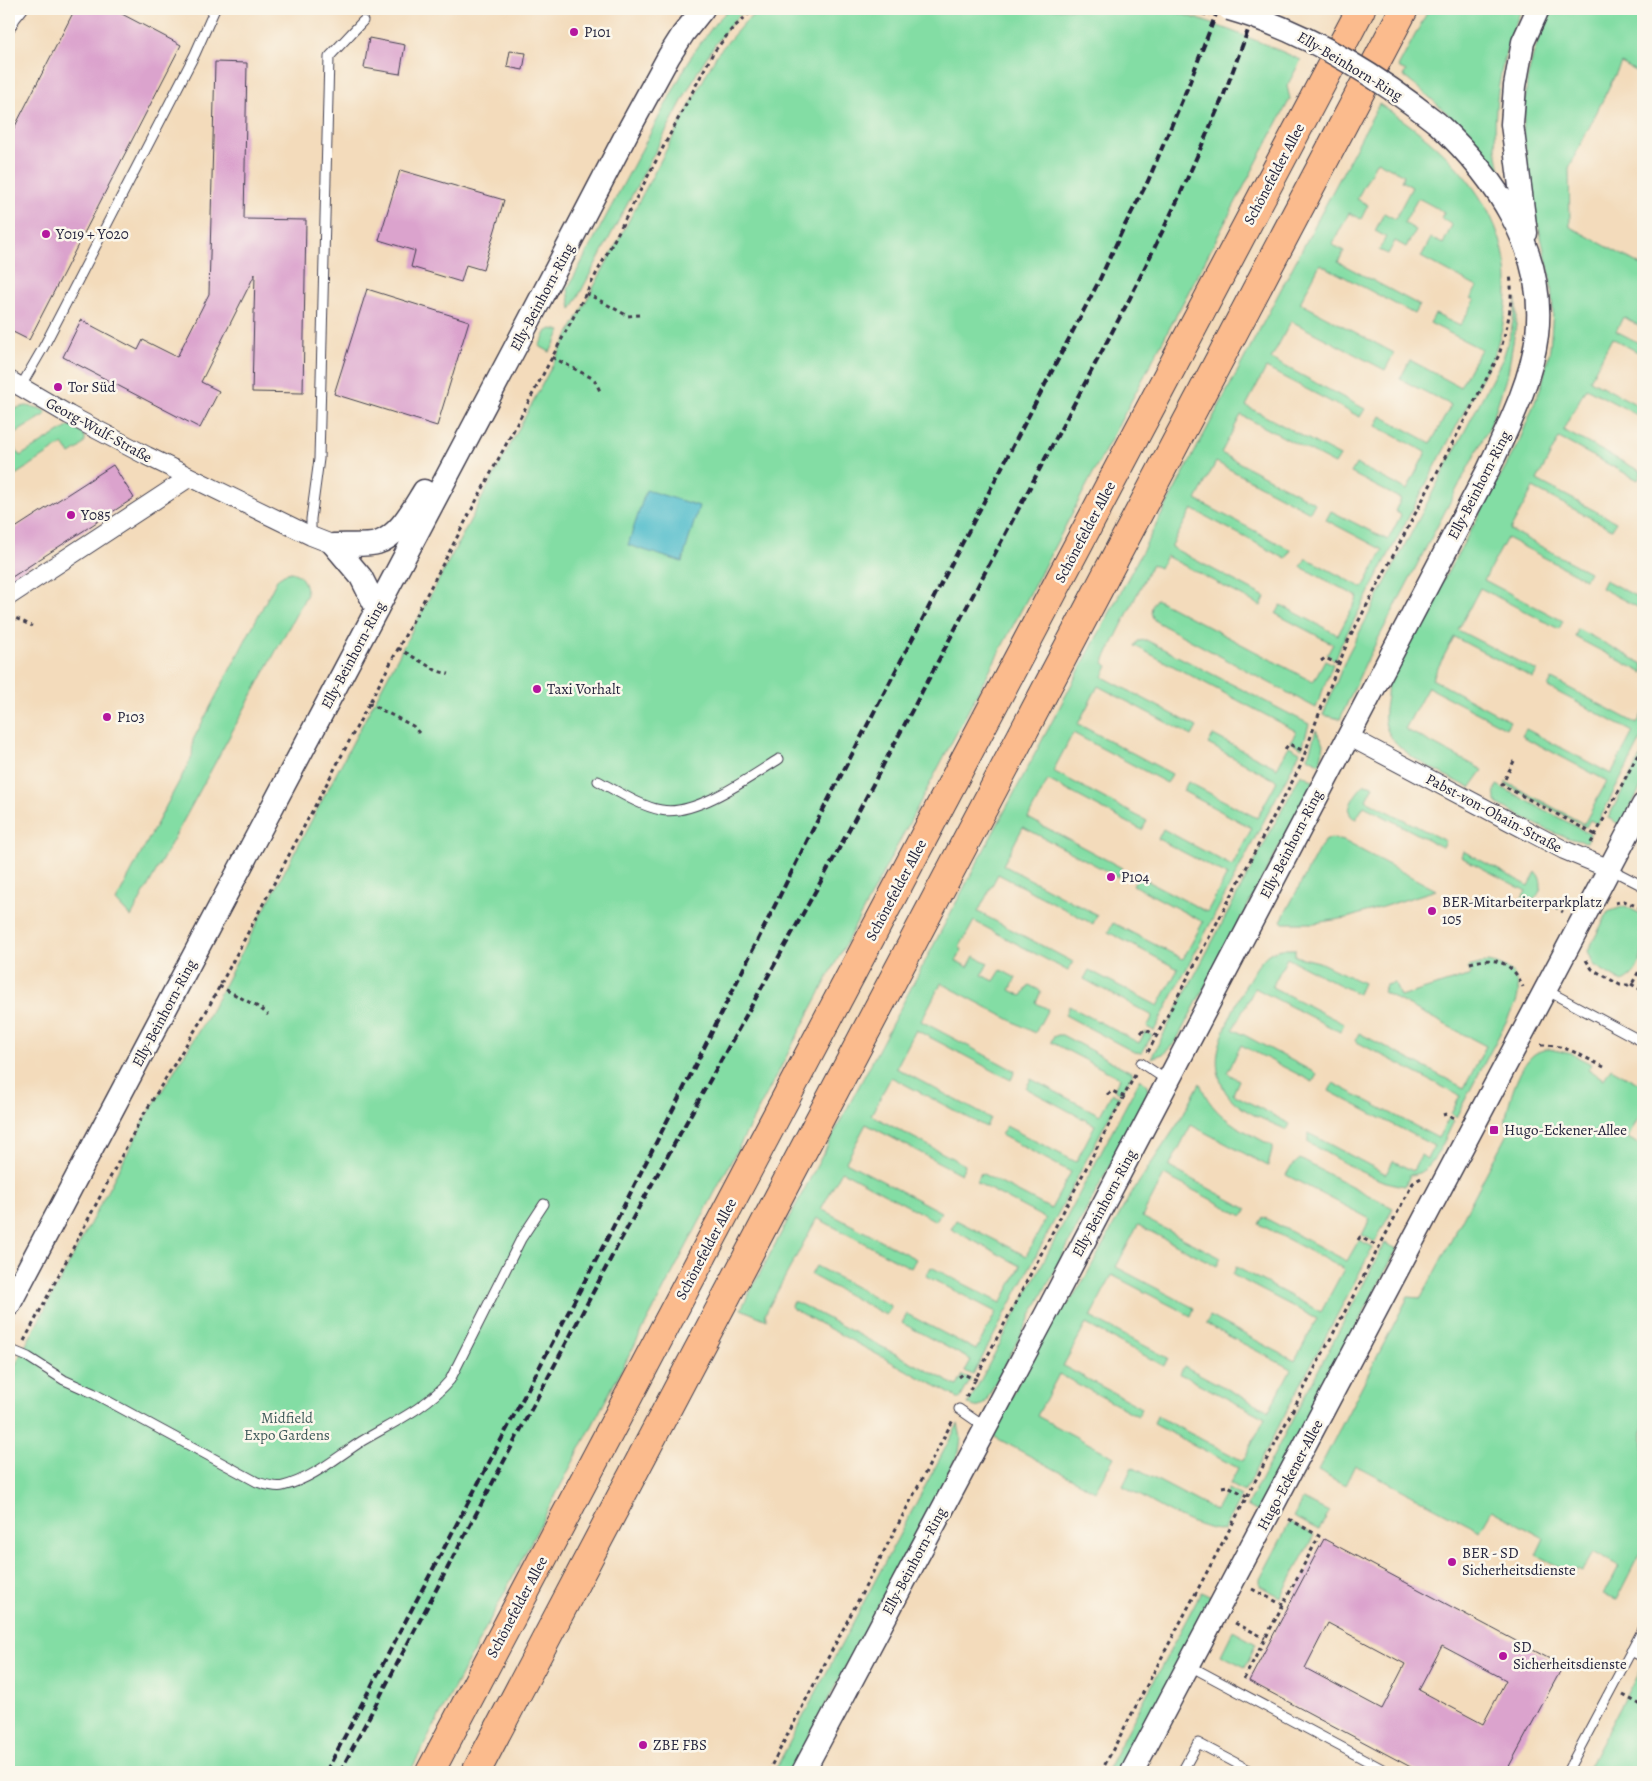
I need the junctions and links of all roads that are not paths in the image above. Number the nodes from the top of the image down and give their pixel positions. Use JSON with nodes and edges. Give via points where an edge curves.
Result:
{"nodes":[{"id":1,"x":23,"y":9,"type":"edge"},
{"id":2,"x":215,"y":9,"type":"edge"},
{"id":3,"x":703,"y":9,"type":"edge"},
{"id":4,"x":1229,"y":9,"type":"edge"},
{"id":5,"x":1361,"y":9,"type":"edge"},
{"id":6,"x":1404,"y":9,"type":"edge"},
{"id":7,"x":1538,"y":9,"type":"edge"},
{"id":8,"x":363,"y":21,"type":"dead end"},
{"id":9,"x":9,"y":30,"type":"edge"},
{"id":10,"x":1528,"y":250,"type":"junction"},
{"id":11,"x":15,"y":383,"type":"edge"},
{"id":12,"x":450,"y":469,"type":"junction"},
{"id":13,"x":190,"y":477,"type":"junction"},
{"id":14,"x":311,"y":536,"type":"junction"},
{"id":15,"x":334,"y":545,"type":"junction"},
{"id":16,"x":9,"y":596,"type":"edge"},
{"id":17,"x":377,"y":609,"type":"junction"},
{"id":18,"x":1348,"y":736,"type":"junction"},
{"id":19,"x":779,"y":759,"type":"dead end"},
{"id":20,"x":598,"y":781,"type":"dead end"},
{"id":21,"x":1643,"y":805,"type":"edge"},
{"id":22,"x":1610,"y":869,"type":"junction"},
{"id":23,"x":1643,"y":886,"type":"edge"},
{"id":24,"x":1537,"y":986,"type":"junction"},
{"id":25,"x":1643,"y":1042,"type":"edge"},
{"id":26,"x":1141,"y":1063,"type":"road end"},
{"id":27,"x":1168,"y":1081,"type":"junction"},
{"id":28,"x":544,"y":1204,"type":"dead end"},
{"id":29,"x":9,"y":1305,"type":"edge"},
{"id":30,"x":13,"y":1351,"type":"edge"},
{"id":31,"x":959,"y":1409,"type":"road end"},
{"id":32,"x":985,"y":1427,"type":"junction"},
{"id":33,"x":1643,"y":1629,"type":"edge"},
{"id":34,"x":1632,"y":1651,"type":"junction"},
{"id":35,"x":1643,"y":1657,"type":"edge"},
{"id":36,"x":1189,"y":1666,"type":"junction"},
{"id":37,"x":805,"y":1771,"type":"edge"},
{"id":38,"x":430,"y":1772,"type":"edge"},
{"id":39,"x":476,"y":1772,"type":"edge"},
{"id":40,"x":1132,"y":1772,"type":"edge"},
{"id":41,"x":1182,"y":1772,"type":"edge"},
{"id":42,"x":1253,"y":1772,"type":"edge"},
{"id":43,"x":1388,"y":1772,"type":"edge"},
{"id":44,"x":1567,"y":1772,"type":"edge"}],
"edges":[{"from":1,"to":9,"type":"lane"},
{"from":2,"to":11,"type":"lane","via":[[195,54],[43,348]]},
{"from":3,"to":12,"type":"street","name":"Elly-Beinhorn-Ring","via":[[664,64]]},
{"from":4,"to":10,"type":"street","name":"Elly-Beinhorn-Ring","bridge":true,"via":[[1311,40],[1379,80],[1437,123],[1501,196]]},
{"from":5,"to":38,"type":"highway","name":"Schönefelder Allee"},
{"from":6,"to":39,"type":"highway"},
{"from":7,"to":10,"type":"street","via":[[1522,42],[1512,124]]},
{"from":8,"to":14,"type":"lane","via":[[329,57],[320,459]]},
{"from":10,"to":18,"type":"street","name":"Elly-Beinhorn-Ring","via":[[1536,283],[1536,336],[1527,377],[1512,420]]},
{"from":11,"to":13,"type":"street","name":"Georg-Wulf-Straße","via":[[69,415]]},
{"from":12,"to":15,"type":"street","via":[[432,478],[396,531],[377,543]]},
{"from":12,"to":17,"type":"street","name":"Elly-Beinhorn-Ring"},
{"from":13,"to":14,"type":"street","name":"Georg-Wulf-Straße"},
{"from":13,"to":16,"type":"street"},
{"from":14,"to":15,"type":"street","name":"Georg-Wulf-Straße"},
{"from":15,"to":17,"type":"street","via":[[361,577]]},
{"from":17,"to":29,"type":"street","name":"Elly-Beinhorn-Ring"},
{"from":18,"to":22,"type":"street","name":"Pabst-von-Ohain-Straße","via":[[1564,850]]},
{"from":18,"to":27,"type":"street","name":"Elly-Beinhorn-Ring"},
{"from":19,"to":20,"type":"lane","via":[[702,803],[678,810],[661,810]]},
{"from":21,"to":22,"type":"street","name":"Hugo-Eckener-Allee"},
{"from":22,"to":23,"type":"lane","name":"Pabst-von-Ohain-Straße"},
{"from":22,"to":24,"type":"street","name":"Hugo-Eckener-Allee"},
{"from":24,"to":25,"type":"lane"},
{"from":24,"to":36,"type":"street","name":"Hugo-Eckener-Allee"},
{"from":26,"to":27,"type":"lane"},
{"from":27,"to":32,"type":"street","name":"Elly-Beinhorn-Ring"},
{"from":28,"to":30,"type":"lane","via":[[521,1239],[450,1380],[439,1393],[304,1478],[280,1487],[257,1482]]},
{"from":31,"to":32,"type":"lane"},
{"from":32,"to":37,"type":"street","name":"Elly-Beinhorn-Ring"},
{"from":33,"to":34,"type":"lane"},
{"from":34,"to":35,"type":"lane"},
{"from":34,"to":44,"type":"lane"},
{"from":36,"to":40,"type":"street","name":"Hugo-Eckener-Allee"},
{"from":36,"to":43,"type":"lane"},
{"from":41,"to":42,"type":"lane","via":[[1198,1743]]}]}
